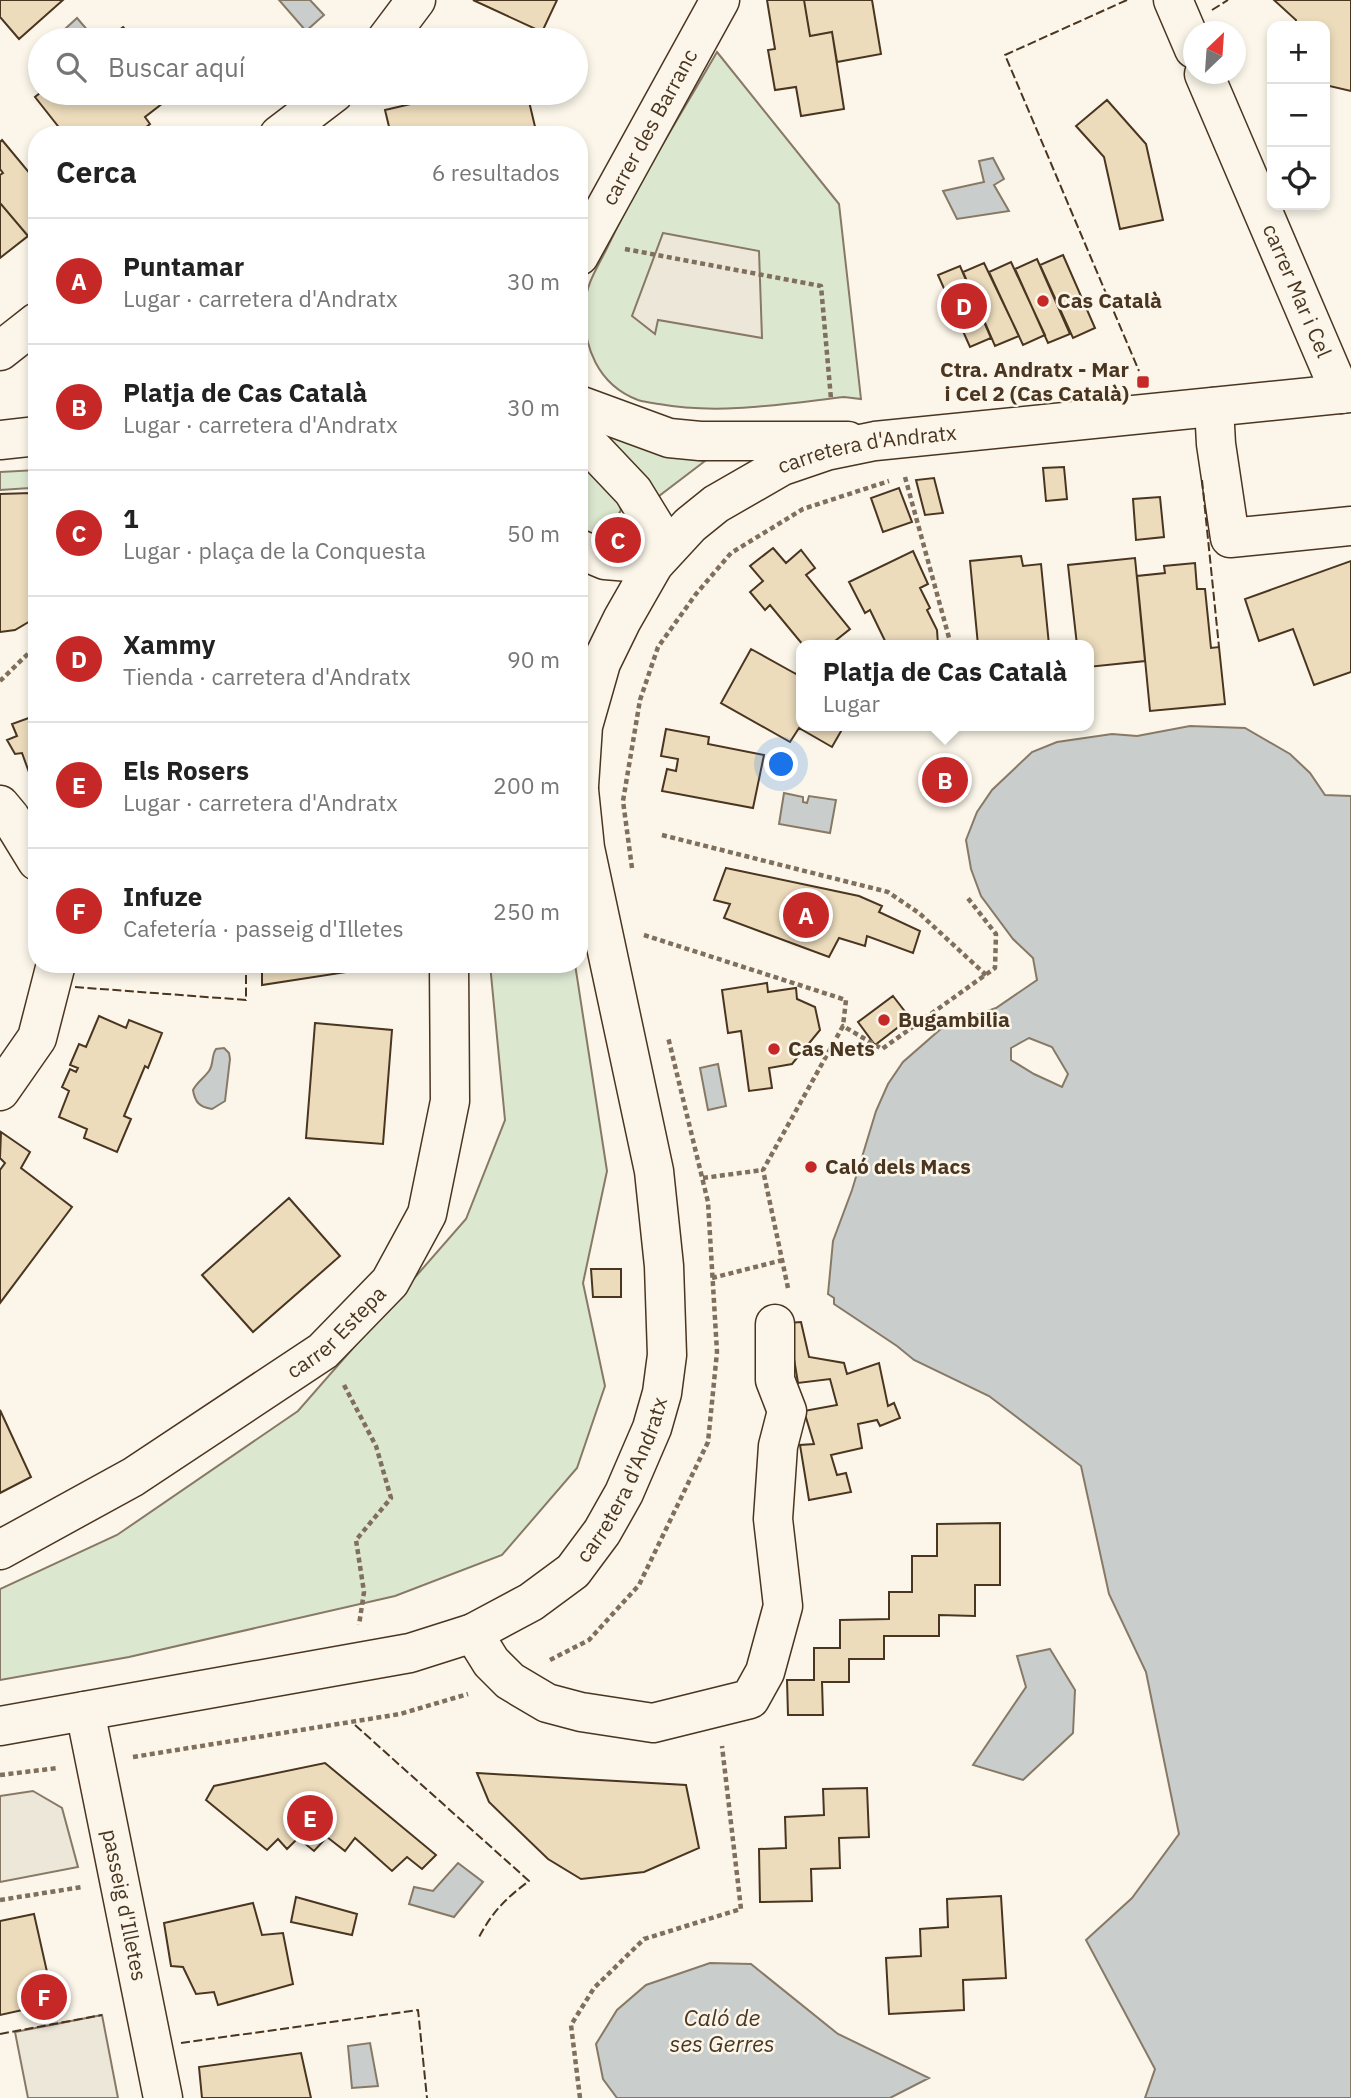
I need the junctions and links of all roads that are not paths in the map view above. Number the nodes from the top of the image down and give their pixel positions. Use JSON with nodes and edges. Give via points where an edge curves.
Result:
{"nodes":[{"id":1,"x":416,"y":0,"type":"edge"},
{"id":2,"x":720,"y":0,"type":"edge"},
{"id":3,"x":1173,"y":0,"type":"edge"},
{"id":4,"x":1183,"y":23,"type":"edge"},
{"id":5,"x":395,"y":28,"type":"edge"},
{"id":6,"x":1208,"y":84,"type":"edge"},
{"id":7,"x":318,"y":105,"type":"edge"},
{"id":8,"x":291,"y":126,"type":"edge"},
{"id":9,"x":588,"y":240,"type":"edge"},
{"id":10,"x":28,"y":329,"type":"edge"},
{"id":11,"x":0,"y":351,"type":"edge"},
{"id":12,"x":1346,"y":394,"type":"edge"},
{"id":13,"x":1214,"y":407,"type":"junction"},
{"id":14,"x":588,"y":408,"type":"edge"},
{"id":15,"x":28,"y":437,"type":"edge"},
{"id":16,"x":0,"y":440,"type":"edge"},
{"id":17,"x":875,"y":440,"type":"junction"},
{"id":18,"x":588,"y":444,"type":"edge"},
{"id":19,"x":1351,"y":526,"type":"edge"},
{"id":20,"x":588,"y":553,"type":"edge"},
{"id":21,"x":661,"y":556,"type":"junction"},
{"id":22,"x":588,"y":708,"type":"edge"},
{"id":23,"x":0,"y":805,"type":"edge"},
{"id":24,"x":28,"y":846,"type":"edge"},
{"id":25,"x":588,"y":858,"type":"edge"},
{"id":26,"x":54,"y":973,"type":"edge"},
{"id":27,"x":449,"y":973,"type":"edge"},
{"id":28,"x":0,"y":1091,"type":"edge"},
{"id":29,"x":783,"y":1311,"type":"road end"},
{"id":30,"x":0,"y":1550,"type":"edge"},
{"id":31,"x":473,"y":1633,"type":"junction"},
{"id":32,"x":85,"y":1711,"type":"junction"},
{"id":33,"x":0,"y":1726,"type":"edge"},
{"id":34,"x":163,"y":2098,"type":"edge"}],
"edges":[{"from":1,"to":5,"type":"street"},
{"from":2,"to":9,"type":"street","name":"carrer des Barranc"},
{"from":3,"to":4,"type":"street"},
{"from":6,"to":12,"type":"street","name":"carrer Mar i Cel"},
{"from":7,"to":8,"type":"street"},
{"from":10,"to":11,"type":"street"},
{"from":12,"to":13,"type":"street","name":"carretera d'Andratx"},
{"from":13,"to":17,"type":"street","name":"carretera d'Andratx"},
{"from":13,"to":19,"type":"street","via":[[1230,538]]},
{"from":14,"to":17,"type":"street","via":[[669,438]]},
{"from":15,"to":16,"type":"street"},
{"from":17,"to":21,"type":"street","name":"carretera d'Andratx","via":[[782,466],[716,505]]},
{"from":18,"to":21,"type":"street","via":[[633,491]]},
{"from":20,"to":21,"type":"street","via":[[605,560]]},
{"from":21,"to":22,"type":"street","name":"carretera d'Andratx","via":[[601,663]]},
{"from":23,"to":24,"type":"street"},
{"from":25,"to":31,"type":"street","name":"carretera d'Andratx","via":[[654,1171],[664,1266],[667,1356],[662,1392],[624,1493],[588,1552],[573,1571],[531,1602]]},
{"from":26,"to":28,"type":"street","via":[[37,1038]]},
{"from":27,"to":30,"type":"street","name":"carrer Estepa","via":[[450,1101],[427,1214],[390,1282],[323,1351],[133,1477]]},
{"from":29,"to":31,"type":"street","via":[[775,1380],[787,1410],[778,1446],[773,1520],[783,1606],[765,1672],[750,1699],[653,1723],[581,1712],[547,1703],[510,1681]]},
{"from":31,"to":32,"type":"street","name":"carretera d'Andratx","via":[[410,1653]]},
{"from":32,"to":33,"type":"street","name":"carretera d'Andratx"},
{"from":32,"to":34,"type":"street","name":"passeig d'Illetes"}]}
